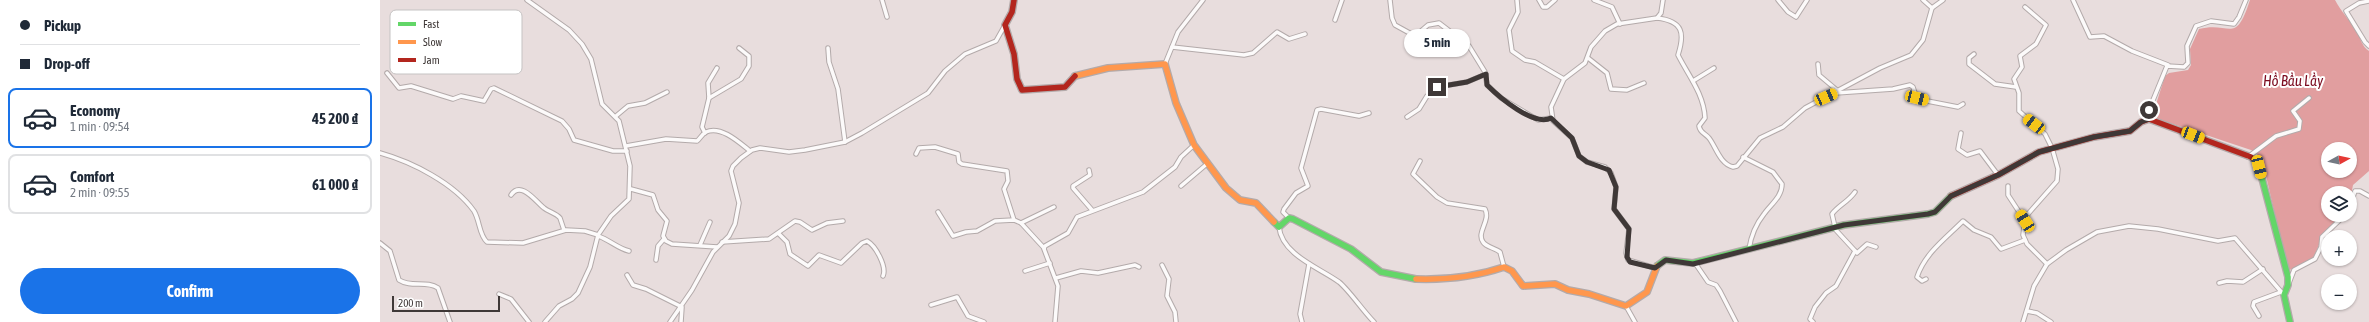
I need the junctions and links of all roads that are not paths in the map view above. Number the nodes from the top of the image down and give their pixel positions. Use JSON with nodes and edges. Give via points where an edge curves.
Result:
{"nodes":[{"id":1,"x":882,"y":0,"type":"edge"},
{"id":2,"x":1014,"y":0,"type":"edge"},
{"id":3,"x":1203,"y":0,"type":"edge"},
{"id":4,"x":1342,"y":0,"type":"edge"},
{"id":5,"x":1390,"y":0,"type":"edge"},
{"id":6,"x":1517,"y":0,"type":"edge"},
{"id":7,"x":1539,"y":0,"type":"edge"},
{"id":8,"x":1555,"y":0,"type":"edge"},
{"id":9,"x":1594,"y":0,"type":"edge"},
{"id":10,"x":1663,"y":0,"type":"edge"},
{"id":11,"x":1778,"y":0,"type":"edge"},
{"id":12,"x":1807,"y":0,"type":"edge"},
{"id":13,"x":1923,"y":0,"type":"edge"},
{"id":14,"x":1943,"y":0,"type":"edge"},
{"id":15,"x":2073,"y":0,"type":"edge"},
{"id":16,"x":2246,"y":0,"type":"edge"},
{"id":17,"x":2369,"y":0,"type":"edge"},
{"id":18,"x":529,"y":1,"type":"edge"},
{"id":19,"x":2362,"y":1,"type":"edge"},
{"id":20,"x":2024,"y":7,"type":"dead end"},
{"id":21,"x":1932,"y":8,"type":"junction"},
{"id":22,"x":887,"y":17,"type":"dead end"},
{"id":23,"x":1657,"y":18,"type":"junction"},
{"id":24,"x":1335,"y":20,"type":"dead end"},
{"id":25,"x":1620,"y":24,"type":"junction"},
{"id":26,"x":1005,"y":25,"type":"junction"},
{"id":27,"x":1305,"y":34,"type":"dead end"},
{"id":28,"x":2369,"y":46,"type":"edge"},
{"id":29,"x":1172,"y":47,"type":"junction"},
{"id":30,"x":739,"y":48,"type":"dead end"},
{"id":31,"x":828,"y":48,"type":"dead end"},
{"id":32,"x":1974,"y":54,"type":"dead end"},
{"id":33,"x":1588,"y":58,"type":"junction"},
{"id":34,"x":1165,"y":64,"type":"junction"},
{"id":35,"x":1818,"y":64,"type":"dead end"},
{"id":36,"x":2167,"y":67,"type":"junction"},
{"id":37,"x":717,"y":68,"type":"dead end"},
{"id":38,"x":1714,"y":68,"type":"dead end"},
{"id":39,"x":387,"y":73,"type":"dead end"},
{"id":40,"x":1486,"y":74,"type":"junction"},
{"id":41,"x":1564,"y":80,"type":"junction"},
{"id":42,"x":1693,"y":81,"type":"junction"},
{"id":43,"x":1644,"y":83,"type":"dead end"},
{"id":44,"x":2016,"y":87,"type":"junction"},
{"id":45,"x":667,"y":92,"type":"dead end"},
{"id":46,"x":1837,"y":92,"type":"junction"},
{"id":47,"x":709,"y":98,"type":"junction"},
{"id":48,"x":2309,"y":98,"type":"dead end"},
{"id":49,"x":1963,"y":104,"type":"dead end"},
{"id":50,"x":1369,"y":112,"type":"dead end"},
{"id":51,"x":616,"y":116,"type":"junction"},
{"id":52,"x":1407,"y":116,"type":"dead end"},
{"id":53,"x":1551,"y":118,"type":"junction"},
{"id":54,"x":2149,"y":119,"type":"junction"},
{"id":55,"x":705,"y":133,"type":"junction"},
{"id":56,"x":1961,"y":133,"type":"dead end"},
{"id":57,"x":845,"y":142,"type":"junction"},
{"id":58,"x":1194,"y":145,"type":"junction"},
{"id":59,"x":626,"y":146,"type":"junction"},
{"id":60,"x":2052,"y":148,"type":"junction"},
{"id":61,"x":627,"y":151,"type":"junction"},
{"id":62,"x":750,"y":151,"type":"junction"},
{"id":63,"x":380,"y":153,"type":"edge"},
{"id":64,"x":916,"y":154,"type":"dead end"},
{"id":65,"x":2250,"y":154,"type":"junction"},
{"id":66,"x":1743,"y":157,"type":"junction"},
{"id":67,"x":1420,"y":160,"type":"dead end"},
{"id":68,"x":1208,"y":163,"type":"junction"},
{"id":69,"x":1089,"y":170,"type":"dead end"},
{"id":70,"x":1998,"y":175,"type":"junction"},
{"id":71,"x":1182,"y":186,"type":"dead end"},
{"id":72,"x":2008,"y":186,"type":"dead end"},
{"id":73,"x":631,"y":189,"type":"junction"},
{"id":74,"x":2357,"y":191,"type":"edge"},
{"id":75,"x":1855,"y":192,"type":"dead end"},
{"id":76,"x":511,"y":195,"type":"dead end"},
{"id":77,"x":2369,"y":196,"type":"edge"},
{"id":78,"x":1054,"y":207,"type":"dead end"},
{"id":79,"x":1092,"y":210,"type":"junction"},
{"id":80,"x":938,"y":212,"type":"dead end"},
{"id":81,"x":1289,"y":218,"type":"junction"},
{"id":82,"x":1014,"y":220,"type":"junction"},
{"id":83,"x":843,"y":221,"type":"dead end"},
{"id":84,"x":2025,"y":221,"type":"junction"},
{"id":85,"x":710,"y":222,"type":"dead end"},
{"id":86,"x":2337,"y":222,"type":"edge"},
{"id":87,"x":1021,"y":223,"type":"junction"},
{"id":88,"x":1279,"y":227,"type":"junction"},
{"id":89,"x":1835,"y":228,"type":"junction"},
{"id":90,"x":564,"y":230,"type":"junction"},
{"id":91,"x":779,"y":234,"type":"junction"},
{"id":92,"x":598,"y":236,"type":"junction"},
{"id":93,"x":664,"y":239,"type":"junction"},
{"id":94,"x":2025,"y":240,"type":"junction"},
{"id":95,"x":722,"y":242,"type":"junction"},
{"id":96,"x":380,"y":243,"type":"edge"},
{"id":97,"x":700,"y":245,"type":"junction"},
{"id":98,"x":717,"y":247,"type":"junction"},
{"id":99,"x":1876,"y":247,"type":"dead end"},
{"id":100,"x":1044,"y":248,"type":"junction"},
{"id":101,"x":1749,"y":250,"type":"junction"},
{"id":102,"x":629,"y":251,"type":"dead end"},
{"id":103,"x":1855,"y":251,"type":"junction"},
{"id":104,"x":656,"y":260,"type":"dead end"},
{"id":105,"x":1050,"y":263,"type":"junction"},
{"id":106,"x":1695,"y":263,"type":"junction"},
{"id":107,"x":1309,"y":264,"type":"junction"},
{"id":108,"x":2047,"y":264,"type":"junction"},
{"id":109,"x":1162,"y":265,"type":"dead end"},
{"id":110,"x":1139,"y":267,"type":"dead end"},
{"id":111,"x":1504,"y":267,"type":"junction"},
{"id":112,"x":1655,"y":268,"type":"junction"},
{"id":113,"x":2263,"y":269,"type":"junction"},
{"id":114,"x":1025,"y":271,"type":"dead end"},
{"id":115,"x":627,"y":275,"type":"dead end"},
{"id":116,"x":883,"y":276,"type":"dead end"},
{"id":117,"x":1056,"y":278,"type":"junction"},
{"id":118,"x":1926,"y":279,"type":"dead end"},
{"id":119,"x":2289,"y":282,"type":"junction"},
{"id":120,"x":2219,"y":284,"type":"dead end"},
{"id":121,"x":2282,"y":293,"type":"junction"},
{"id":122,"x":499,"y":294,"type":"dead end"},
{"id":123,"x":931,"y":305,"type":"dead end"},
{"id":124,"x":1626,"y":306,"type":"junction"},
{"id":125,"x":682,"y":307,"type":"junction"},
{"id":126,"x":2027,"y":311,"type":"junction"},
{"id":127,"x":2259,"y":316,"type":"dead end"},
{"id":128,"x":450,"y":322,"type":"edge"},
{"id":129,"x":529,"y":322,"type":"edge"},
{"id":130,"x":545,"y":322,"type":"edge"},
{"id":131,"x":670,"y":322,"type":"edge"},
{"id":132,"x":681,"y":322,"type":"edge"},
{"id":133,"x":984,"y":322,"type":"edge"},
{"id":134,"x":1055,"y":322,"type":"edge"},
{"id":135,"x":1176,"y":322,"type":"edge"},
{"id":136,"x":1302,"y":322,"type":"edge"},
{"id":137,"x":1374,"y":322,"type":"edge"},
{"id":138,"x":1635,"y":322,"type":"edge"},
{"id":139,"x":1736,"y":322,"type":"edge"},
{"id":140,"x":1813,"y":322,"type":"edge"},
{"id":141,"x":2023,"y":322,"type":"edge"},
{"id":142,"x":2051,"y":322,"type":"edge"},
{"id":143,"x":2290,"y":322,"type":"edge"}],
"edges":[{"from":1,"to":22,"type":"street"},
{"from":2,"to":26,"type":"street","via":[[1012,12]]},
{"from":3,"to":29,"type":"street","via":[[1178,32]]},
{"from":4,"to":24,"type":"street"},
{"from":5,"to":40,"type":"street","via":[[1392,18],[1397,27],[1415,36],[1428,25],[1440,24],[1469,46]]},
{"from":6,"to":41,"type":"street","via":[[1518,12],[1509,30],[1512,51]]},
{"from":7,"to":8,"type":"street","via":[[1547,7]]},
{"from":9,"to":25,"type":"street","via":[[1612,7]]},
{"from":10,"to":23,"type":"street","via":[[1661,13]]},
{"from":11,"to":12,"type":"street","via":[[1796,17]]},
{"from":13,"to":21,"type":"street"},
{"from":14,"to":21,"type":"street"},
{"from":15,"to":36,"type":"street","via":[[2090,37],[2104,36]]},
{"from":16,"to":36,"type":"street","via":[[2234,24],[2211,21],[2197,24],[2187,46],[2188,63],[2184,67]]},
{"from":17,"to":19,"type":"street"},
{"from":18,"to":51,"type":"street","via":[[569,30],[582,44],[593,65],[602,104]]},
{"from":19,"to":28,"type":"street","via":[[2348,9],[2347,14]]},
{"from":20,"to":44,"type":"street","via":[[2046,24],[2036,44],[2021,55],[2022,67],[2014,79]]},
{"from":21,"to":46,"type":"street","via":[[1923,40],[1911,55],[1880,68]]},
{"from":23,"to":25,"type":"street"},
{"from":23,"to":42,"type":"street","via":[[1673,22],[1680,30],[1682,44],[1678,55]]},
{"from":25,"to":33,"type":"street","via":[[1600,35]]},
{"from":26,"to":34,"type":"street","via":[[1014,54],[1016,79],[1021,88],[1027,90],[1065,87],[1074,76],[1096,70]]},
{"from":26,"to":57,"type":"street","via":[[996,41],[965,54],[945,71],[928,93]]},
{"from":27,"to":29,"type":"street","via":[[1289,39],[1277,32],[1253,53],[1244,55]]},
{"from":29,"to":34,"type":"street"},
{"from":30,"to":47,"type":"street","via":[[749,56],[748,70],[740,80]]},
{"from":31,"to":57,"type":"street","via":[[829,62],[838,89]]},
{"from":32,"to":44,"type":"street","via":[[1969,58],[1969,64],[1991,82]]},
{"from":33,"to":41,"type":"street","via":[[1582,67]]},
{"from":33,"to":43,"type":"street","via":[[1607,73],[1611,89],[1627,90]]},
{"from":34,"to":58,"type":"street","via":[[1176,103]]},
{"from":35,"to":46,"type":"street","via":[[1819,75]]},
{"from":36,"to":54,"type":"street","via":[[2149,110]]},
{"from":37,"to":47,"type":"street","via":[[708,82]]},
{"from":38,"to":42,"type":"street"},
{"from":39,"to":61,"type":"street","via":[[399,88],[411,86],[453,99],[461,96],[484,101],[494,88],[562,121],[574,140],[613,151]]},
{"from":40,"to":52,"type":"street","via":[[1467,82],[1437,87],[1426,96],[1419,109]]},
{"from":40,"to":53,"type":"street","via":[[1487,85],[1504,101],[1538,120]]},
{"from":41,"to":53,"type":"street","via":[[1553,100]]},
{"from":42,"to":66,"type":"street","via":[[1706,116],[1699,126],[1700,132],[1709,138],[1728,166],[1737,166]]},
{"from":44,"to":60,"type":"street","via":[[2019,93],[2020,113],[2040,129]]},
{"from":45,"to":51,"type":"street","via":[[645,103],[634,103]]},
{"from":46,"to":49,"type":"street","via":[[1893,89],[1910,85],[1917,98],[1958,107]]},
{"from":46,"to":66,"type":"street","via":[[1805,108],[1783,127],[1760,138]]},
{"from":47,"to":55,"type":"street","via":[[702,127]]},
{"from":48,"to":65,"type":"street","via":[[2294,111],[2300,121],[2299,129],[2276,136]]},
{"from":50,"to":81,"type":"street","via":[[1362,116],[1317,110],[1301,168],[1308,186],[1296,193],[1284,209],[1283,212]]},
{"from":51,"to":59,"type":"street"},
{"from":53,"to":112,"type":"street","via":[[1572,138],[1579,156],[1587,162],[1609,170],[1616,187],[1614,209],[1629,229],[1627,257],[1630,262]]},
{"from":54,"to":60,"type":"street","via":[[2130,131]]},
{"from":54,"to":65,"type":"street"},
{"from":55,"to":59,"type":"street","via":[[697,141],[666,139]]},
{"from":55,"to":62,"type":"street","via":[[711,131],[730,135]]},
{"from":56,"to":70,"type":"street","via":[[1958,149],[1969,155],[1980,151]]},
{"from":57,"to":62,"type":"street","via":[[789,152],[764,147]]},
{"from":58,"to":68,"type":"street"},
{"from":58,"to":79,"type":"street","via":[[1175,167],[1143,192]]},
{"from":59,"to":61,"type":"street"},
{"from":60,"to":70,"type":"street","via":[[2023,160]]},
{"from":60,"to":84,"type":"street","via":[[2058,169],[2058,181],[2046,191]]},
{"from":61,"to":73,"type":"street"},
{"from":62,"to":95,"type":"street","via":[[732,168],[739,212],[732,232]]},
{"from":63,"to":90,"type":"street","via":[[420,167],[458,196],[476,215],[487,242],[523,243]]},
{"from":64,"to":82,"type":"street","via":[[919,148],[937,148],[958,154],[959,162],[962,164],[1007,171],[1008,181],[1004,190]]},
{"from":65,"to":119,"type":"street","via":[[2259,167]]},
{"from":66,"to":101,"type":"street","via":[[1771,170],[1782,184],[1779,195],[1763,215],[1754,232]]},
{"from":67,"to":111,"type":"street","via":[[1413,174],[1437,197],[1450,204],[1485,209],[1487,220],[1481,234],[1482,240],[1500,252]]},
{"from":68,"to":71,"type":"street"},
{"from":68,"to":88,"type":"street","via":[[1230,191],[1240,200],[1256,203]]},
{"from":69,"to":79,"type":"street","via":[[1090,175],[1073,188]]},
{"from":70,"to":89,"type":"street","via":[[1951,196],[1935,212]]},
{"from":72,"to":84,"type":"street","via":[[2008,195]]},
{"from":73,"to":92,"type":"street","via":[[629,200],[611,216]]},
{"from":73,"to":93,"type":"street","via":[[653,195],[658,210],[667,223]]},
{"from":74,"to":77,"type":"street"},
{"from":75,"to":89,"type":"street","via":[[1832,214]]},
{"from":76,"to":90,"type":"street","via":[[515,191],[525,191],[558,216]]},
{"from":78,"to":87,"type":"street"},
{"from":79,"to":100,"type":"street","via":[[1077,218],[1068,233]]},
{"from":80,"to":82,"type":"street","via":[[953,236],[977,231],[995,221]]},
{"from":81,"to":88,"type":"street"},
{"from":81,"to":111,"type":"street","via":[[1351,249],[1381,272],[1389,274],[1413,279],[1443,280],[1480,275]]},
{"from":82,"to":87,"type":"street"},
{"from":83,"to":91,"type":"street","via":[[826,223],[812,230],[795,221]]},
{"from":84,"to":94,"type":"street"},
{"from":85,"to":97,"type":"street"},
{"from":86,"to":119,"type":"street","via":[[2322,236],[2321,247],[2315,259],[2294,270]]},
{"from":87,"to":100,"type":"street"},
{"from":88,"to":107,"type":"street","via":[[1281,236],[1289,246]]},
{"from":89,"to":101,"type":"street"},
{"from":89,"to":103,"type":"street"},
{"from":90,"to":92,"type":"street","via":[[585,231]]},
{"from":91,"to":95,"type":"street","via":[[769,239]]},
{"from":91,"to":116,"type":"street","via":[[787,242],[790,254],[808,266],[818,255],[841,263],[867,241],[876,248],[885,273]]},
{"from":92,"to":102,"type":"street","via":[[611,240],[618,248]]},
{"from":92,"to":130,"type":"street","via":[[590,267],[578,293],[572,300],[559,306]]},
{"from":93,"to":97,"type":"street","via":[[672,244]]},
{"from":93,"to":104,"type":"street","via":[[658,246]]},
{"from":94,"to":108,"type":"street"},
{"from":94,"to":118,"type":"street","via":[[2002,248],[1991,237],[1974,230],[1963,221],[1936,246],[1924,263],[1917,277],[1922,281]]},
{"from":95,"to":98,"type":"street"},
{"from":96,"to":128,"type":"street","via":[[390,251],[401,282],[432,285],[438,288]]},
{"from":97,"to":98,"type":"street"},
{"from":98,"to":125,"type":"street"},
{"from":99,"to":103,"type":"street","via":[[1867,244],[1858,253]]},
{"from":100,"to":105,"type":"street"},
{"from":101,"to":106,"type":"street"},
{"from":103,"to":140,"type":"street","via":[[1836,286],[1826,293],[1812,310],[1810,319]]},
{"from":105,"to":114,"type":"street"},
{"from":105,"to":117,"type":"street"},
{"from":106,"to":112,"type":"street","via":[[1666,260]]},
{"from":106,"to":139,"type":"street","via":[[1708,282],[1716,285]]},
{"from":107,"to":136,"type":"street","via":[[1300,314]]},
{"from":107,"to":137,"type":"street","via":[[1340,283]]},
{"from":108,"to":113,"type":"street","via":[[2091,235],[2129,226],[2218,241],[2235,238]]},
{"from":108,"to":126,"type":"street","via":[[2034,286]]},
{"from":109,"to":135,"type":"street","via":[[1169,279],[1167,296],[1175,312]]},
{"from":110,"to":117,"type":"street","via":[[1135,265],[1098,273],[1081,271]]},
{"from":111,"to":124,"type":"street","via":[[1512,271],[1522,286],[1555,284]]},
{"from":112,"to":124,"type":"street","via":[[1650,290]]},
{"from":113,"to":120,"type":"street","via":[[2243,282],[2227,281]]},
{"from":113,"to":121,"type":"street"},
{"from":115,"to":125,"type":"street","via":[[633,285]]},
{"from":117,"to":134,"type":"street","via":[[1058,292]]},
{"from":119,"to":121,"type":"street"},
{"from":121,"to":127,"type":"street","via":[[2254,302],[2253,306]]},
{"from":121,"to":143,"type":"street"},
{"from":122,"to":129,"type":"street","via":[[511,299]]},
{"from":123,"to":133,"type":"street","via":[[957,297],[968,316]]},
{"from":124,"to":138,"type":"street"},
{"from":125,"to":131,"type":"street"},
{"from":125,"to":132,"type":"street"},
{"from":126,"to":141,"type":"street"},
{"from":126,"to":142,"type":"street","via":[[2037,313]]}]}
